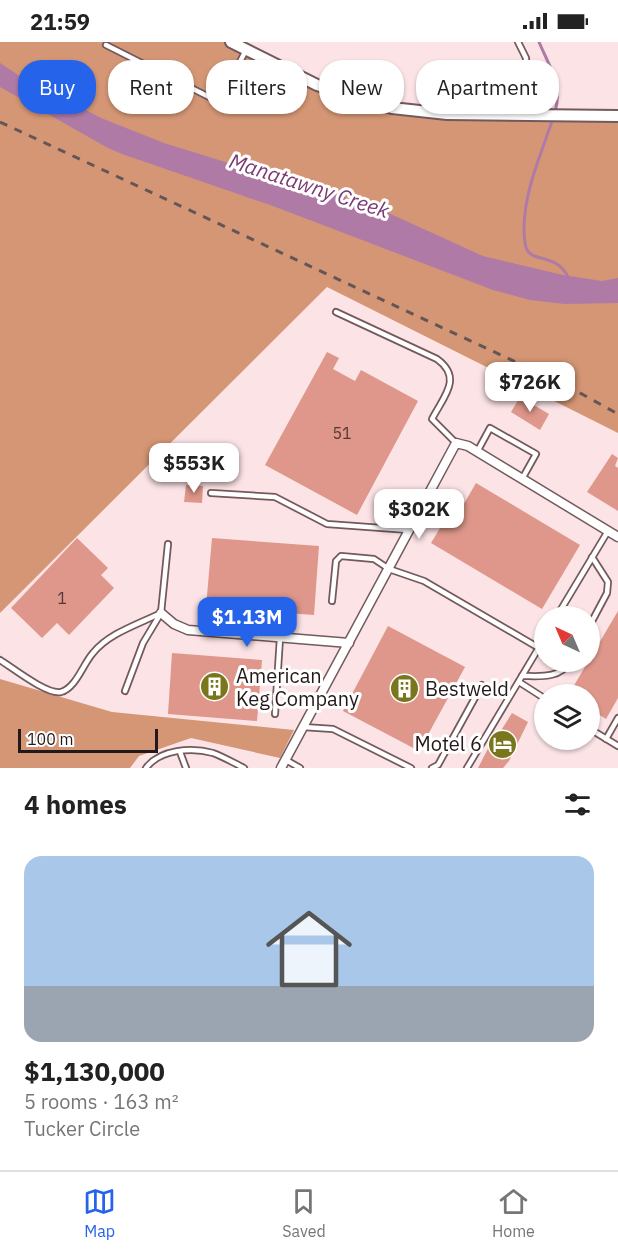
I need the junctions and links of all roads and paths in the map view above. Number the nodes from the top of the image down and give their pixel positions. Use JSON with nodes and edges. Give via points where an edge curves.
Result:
{"nodes":[{"id":1,"x":231,"y":42,"type":"edge"},
{"id":2,"x":518,"y":42,"type":"edge"},
{"id":3,"x":106,"y":45,"type":"dead end"},
{"id":4,"x":246,"y":50,"type":"junction"},
{"id":5,"x":527,"y":115,"type":"junction"},
{"id":6,"x":618,"y":116,"type":"edge"},
{"id":7,"x":336,"y":312,"type":"dead end"},
{"id":8,"x":456,"y":443,"type":"junction"},
{"id":9,"x":477,"y":452,"type":"junction"},
{"id":10,"x":522,"y":478,"type":"junction"},
{"id":11,"x":210,"y":493,"type":"dead end"},
{"id":12,"x":409,"y":530,"type":"junction"},
{"id":13,"x":608,"y":531,"type":"junction"},
{"id":14,"x":618,"y":537,"type":"edge"},
{"id":15,"x":168,"y":544,"type":"dead end"},
{"id":16,"x":592,"y":556,"type":"junction"},
{"id":17,"x":389,"y":569,"type":"junction"},
{"id":18,"x":332,"y":600,"type":"dead end"},
{"id":19,"x":563,"y":606,"type":"edge"},
{"id":20,"x":600,"y":606,"type":"edge"},
{"id":21,"x":161,"y":614,"type":"junction"},
{"id":22,"x":280,"y":638,"type":"junction"},
{"id":23,"x":349,"y":643,"type":"junction"},
{"id":24,"x":534,"y":645,"type":"edge"},
{"id":25,"x":534,"y":657,"type":"edge"},
{"id":26,"x":0,"y":660,"type":"edge"},
{"id":27,"x":558,"y":672,"type":"edge"},
{"id":28,"x":521,"y":679,"type":"junction"},
{"id":29,"x":482,"y":685,"type":"dead end"},
{"id":30,"x":534,"y":690,"type":"edge"},
{"id":31,"x":126,"y":691,"type":"dead end"},
{"id":32,"x":275,"y":714,"type":"dead end"},
{"id":33,"x":618,"y":718,"type":"edge"},
{"id":34,"x":303,"y":727,"type":"junction"},
{"id":35,"x":600,"y":735,"type":"edge"},
{"id":36,"x":606,"y":739,"type":"junction"},
{"id":37,"x":618,"y":746,"type":"edge"},
{"id":38,"x":180,"y":752,"type":"junction"},
{"id":39,"x":284,"y":764,"type":"edge"},
{"id":40,"x":146,"y":768,"type":"edge"},
{"id":41,"x":186,"y":768,"type":"edge"},
{"id":42,"x":244,"y":768,"type":"edge"},
{"id":43,"x":300,"y":768,"type":"edge"},
{"id":44,"x":411,"y":768,"type":"edge"},
{"id":45,"x":432,"y":768,"type":"edge"},
{"id":46,"x":467,"y":768,"type":"edge"}],
"edges":[{"from":1,"to":4,"type":"street"},
{"from":2,"to":5,"type":"lane","via":[[526,58]]},
{"from":3,"to":4,"type":"lane","via":[[217,101]]},
{"from":4,"to":5,"type":"street","via":[[317,85],[392,108],[447,114]]},
{"from":5,"to":6,"type":"street"},
{"from":7,"to":8,"type":"lane","via":[[444,364],[451,383],[432,419]]},
{"from":8,"to":9,"type":"street"},
{"from":8,"to":12,"type":"street"},
{"from":9,"to":10,"type":"street"},
{"from":9,"to":10,"type":"lane","via":[[490,428],[536,454]]},
{"from":10,"to":13,"type":"street"},
{"from":11,"to":12,"type":"lane","via":[[275,497],[327,524]]},
{"from":12,"to":17,"type":"street"},
{"from":13,"to":14,"type":"street"},
{"from":13,"to":16,"type":"lane"},
{"from":15,"to":21,"type":"lane"},
{"from":16,"to":19,"type":"lane"},
{"from":16,"to":20,"type":"lane","via":[[608,582]]},
{"from":17,"to":18,"type":"lane","via":[[374,559],[341,556],[336,561]]},
{"from":17,"to":23,"type":"street"},
{"from":17,"to":24,"type":"lane","via":[[424,581]]},
{"from":21,"to":22,"type":"street","via":[[188,630]]},
{"from":21,"to":26,"type":"lane","via":[[108,639],[62,692],[49,691]]},
{"from":21,"to":31,"type":"lane","via":[[144,643]]},
{"from":22,"to":23,"type":"street"},
{"from":22,"to":32,"type":"lane"},
{"from":23,"to":34,"type":"street"},
{"from":25,"to":28,"type":"lane"},
{"from":27,"to":28,"type":"lane"},
{"from":28,"to":30,"type":"lane"},
{"from":28,"to":46,"type":"lane"},
{"from":29,"to":45,"type":"lane","via":[[438,765]]},
{"from":33,"to":36,"type":"lane"},
{"from":34,"to":39,"type":"street"},
{"from":34,"to":44,"type":"lane","via":[[333,729]]},
{"from":35,"to":36,"type":"lane"},
{"from":36,"to":37,"type":"lane"},
{"from":38,"to":40,"type":"lane","via":[[160,756]]},
{"from":38,"to":41,"type":"lane"},
{"from":38,"to":42,"type":"lane","via":[[209,752]]},
{"from":39,"to":43,"type":"lane"}]}
